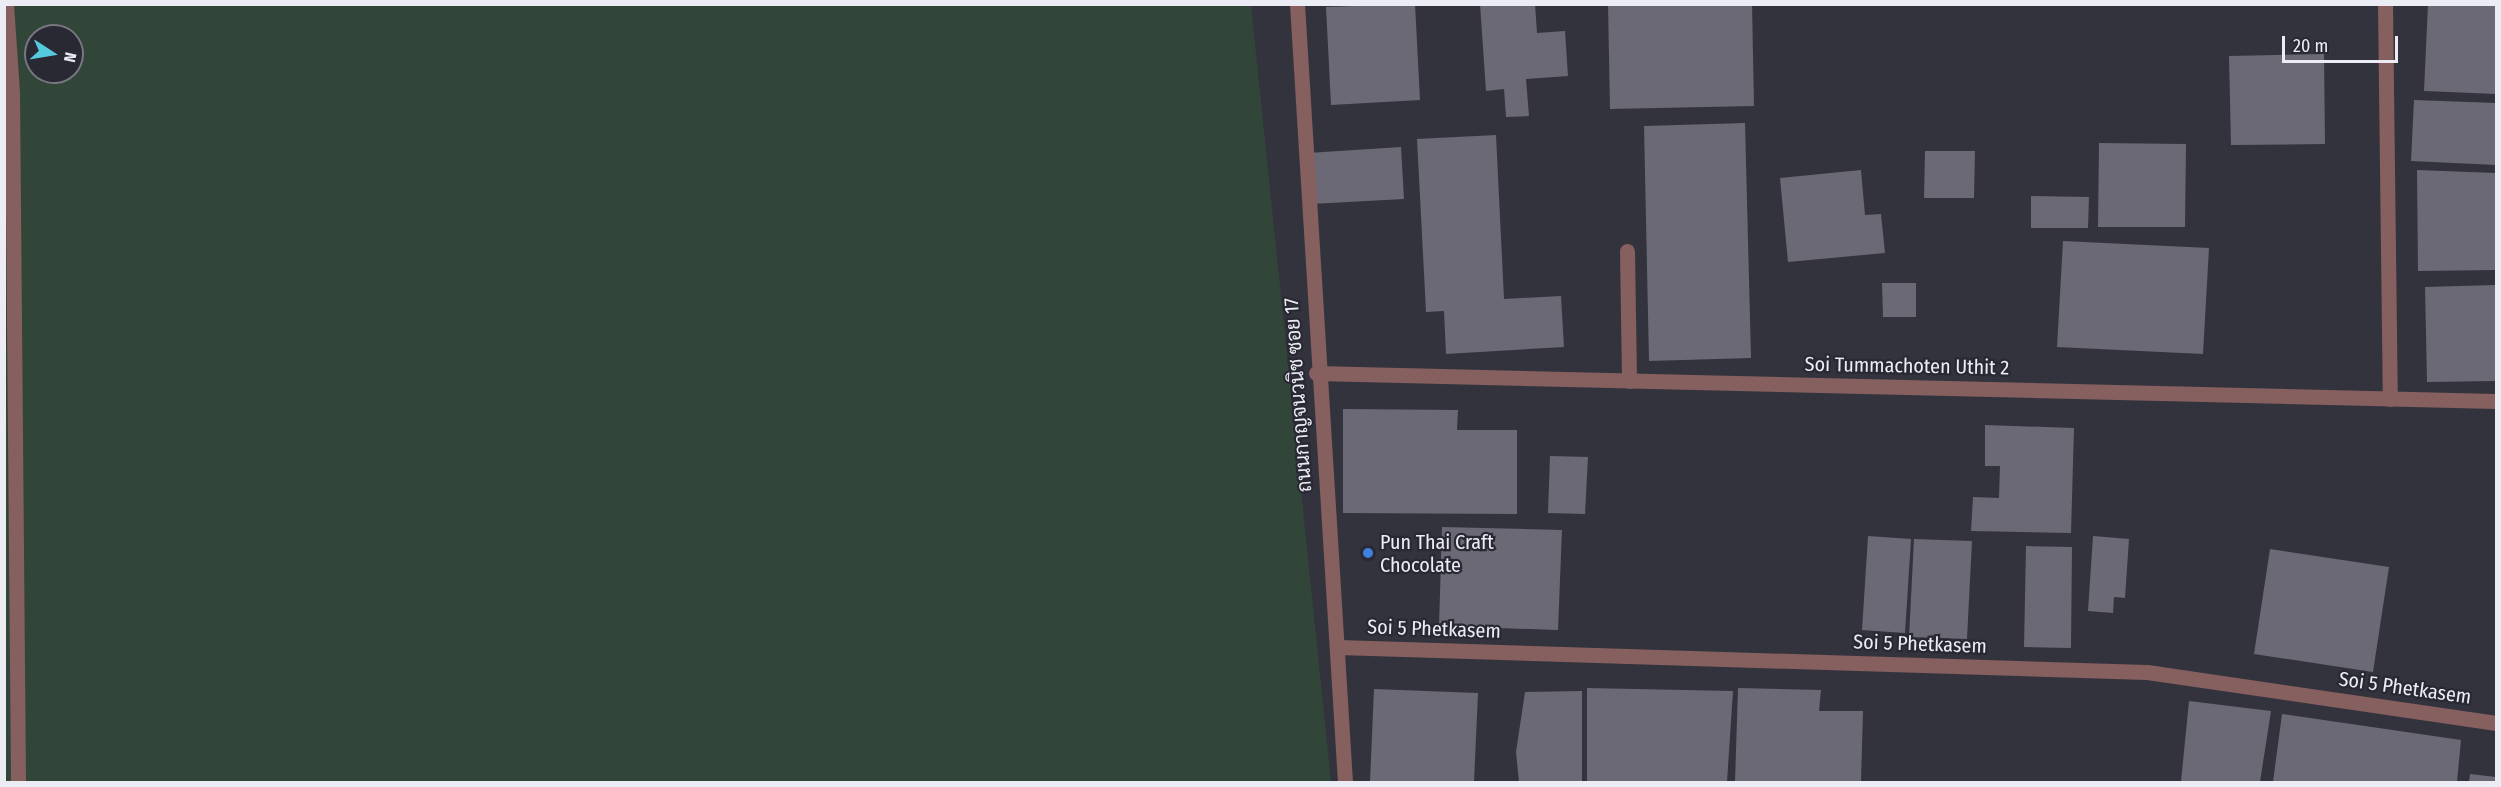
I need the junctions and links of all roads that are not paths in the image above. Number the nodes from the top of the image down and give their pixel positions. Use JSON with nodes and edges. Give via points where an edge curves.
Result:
{"nodes":[{"id":1,"x":6,"y":4,"type":"edge"},
{"id":2,"x":1297,"y":4,"type":"edge"},
{"id":3,"x":2385,"y":4,"type":"edge"},
{"id":4,"x":1628,"y":251,"type":"dead end"},
{"id":5,"x":1316,"y":373,"type":"junction"},
{"id":6,"x":1629,"y":381,"type":"junction"},
{"id":7,"x":2390,"y":399,"type":"junction"},
{"id":8,"x":2496,"y":400,"type":"edge"},
{"id":9,"x":1338,"y":647,"type":"junction"},
{"id":10,"x":2496,"y":723,"type":"edge"},
{"id":11,"x":18,"y":783,"type":"edge"},
{"id":12,"x":1345,"y":783,"type":"edge"}],
"edges":[{"from":1,"to":11,"type":"street","via":[[12,92]]},
{"from":2,"to":5,"type":"street","name":"ถนนกาญจนวนิช ซอย 17"},
{"from":3,"to":7,"type":"street"},
{"from":4,"to":6,"type":"street"},
{"from":5,"to":6,"type":"street","name":"Soi Tummachoten Uthit 2"},
{"from":5,"to":9,"type":"street","name":"ถนนกาญจนวนิช ซอย 17"},
{"from":6,"to":7,"type":"street","name":"Soi Tummachoten Uthit 2"},
{"from":7,"to":8,"type":"street","name":"Soi Tummachoten Uthit 2"},
{"from":9,"to":10,"type":"street","name":"Soi 5 Phetkasem","via":[[2147,672]]},
{"from":9,"to":12,"type":"street","name":"ถนนกาญจนวนิช ซอย 17"}]}
